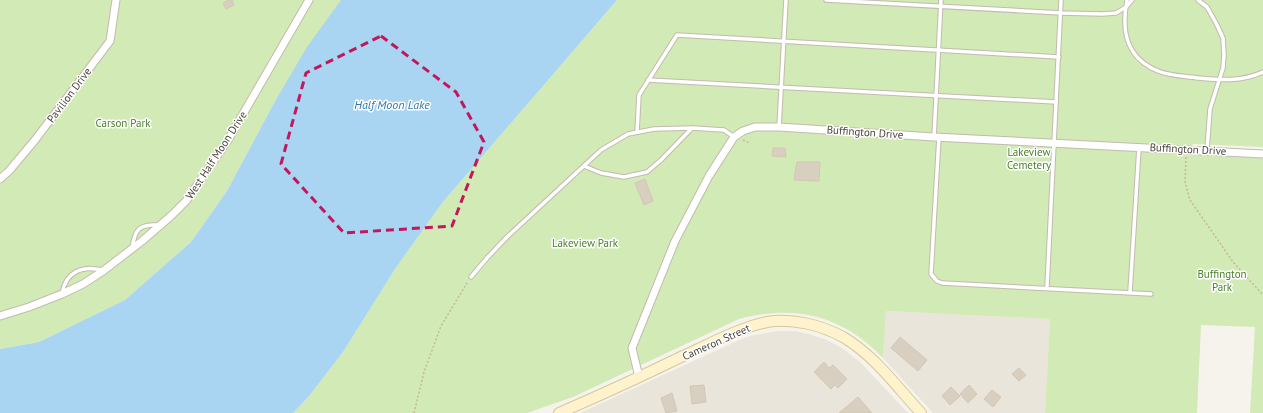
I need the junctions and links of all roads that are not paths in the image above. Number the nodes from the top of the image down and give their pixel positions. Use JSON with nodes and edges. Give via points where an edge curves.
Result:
{"nodes":[{"id":1,"x":116,"y":0,"type":"edge"},
{"id":2,"x":309,"y":0,"type":"edge"},
{"id":3,"x":786,"y":0,"type":"edge"},
{"id":4,"x":826,"y":0,"type":"edge"},
{"id":5,"x":941,"y":0,"type":"edge"},
{"id":6,"x":1061,"y":0,"type":"edge"},
{"id":7,"x":1127,"y":0,"type":"edge"},
{"id":8,"x":1132,"y":0,"type":"edge"},
{"id":9,"x":1198,"y":0,"type":"edge"},
{"id":10,"x":941,"y":7,"type":"junction"},
{"id":11,"x":1126,"y":7,"type":"junction"},
{"id":12,"x":1061,"y":13,"type":"junction"},
{"id":13,"x":784,"y":42,"type":"junction"},
{"id":14,"x":939,"y":51,"type":"junction"},
{"id":15,"x":1059,"y":57,"type":"junction"},
{"id":16,"x":1263,"y":72,"type":"edge"},
{"id":17,"x":648,"y":80,"type":"junction"},
{"id":18,"x":1220,"y":80,"type":"junction"},
{"id":19,"x":781,"y":87,"type":"junction"},
{"id":20,"x":936,"y":95,"type":"junction"},
{"id":21,"x":1056,"y":102,"type":"junction"},
{"id":22,"x":779,"y":127,"type":"junction"},
{"id":23,"x":692,"y":128,"type":"junction"},
{"id":24,"x":637,"y":132,"type":"junction"},
{"id":25,"x":936,"y":137,"type":"junction"},
{"id":26,"x":734,"y":138,"type":"junction"},
{"id":27,"x":1054,"y":142,"type":"junction"},
{"id":28,"x":1139,"y":147,"type":"junction"},
{"id":29,"x":1207,"y":150,"type":"junction"},
{"id":30,"x":1263,"y":154,"type":"edge"},
{"id":31,"x":584,"y":166,"type":"junction"},
{"id":32,"x":0,"y":179,"type":"edge"},
{"id":33,"x":161,"y":225,"type":"junction"},
{"id":34,"x":132,"y":249,"type":"junction"},
{"id":35,"x":103,"y":271,"type":"junction"},
{"id":36,"x":471,"y":277,"type":"road end"},
{"id":37,"x":1047,"y":288,"type":"junction"},
{"id":38,"x":1130,"y":292,"type":"junction"},
{"id":39,"x":62,"y":294,"type":"junction"},
{"id":40,"x":1151,"y":294,"type":"dead end"},
{"id":41,"x":0,"y":316,"type":"edge"},
{"id":42,"x":639,"y":377,"type":"junction"},
{"id":43,"x":560,"y":413,"type":"edge"},
{"id":44,"x":921,"y":413,"type":"edge"}],
"edges":[{"from":1,"to":32,"type":"street","name":"Pavilion Drive","via":[[110,41],[35,140],[9,172]]},
{"from":2,"to":33,"type":"street","name":"West Half Moon Drive","via":[[210,168],[186,201]]},
{"from":3,"to":13,"type":"lane"},
{"from":4,"to":10,"type":"lane"},
{"from":5,"to":10,"type":"lane"},
{"from":6,"to":12,"type":"lane"},
{"from":7,"to":11,"type":"lane"},
{"from":8,"to":11,"type":"lane"},
{"from":9,"to":18,"type":"lane","via":[[1207,7],[1223,38],[1224,55]]},
{"from":10,"to":12,"type":"lane"},
{"from":10,"to":14,"type":"lane"},
{"from":11,"to":12,"type":"lane","via":[[1116,13]]},
{"from":11,"to":18,"type":"lane","via":[[1126,34],[1131,50],[1142,63],[1179,76]]},
{"from":12,"to":15,"type":"lane"},
{"from":13,"to":14,"type":"lane"},
{"from":13,"to":17,"type":"lane","via":[[677,35]]},
{"from":13,"to":19,"type":"lane"},
{"from":14,"to":15,"type":"lane"},
{"from":14,"to":20,"type":"lane"},
{"from":15,"to":21,"type":"lane"},
{"from":16,"to":18,"type":"lane","via":[[1241,79]]},
{"from":17,"to":19,"type":"lane"},
{"from":17,"to":24,"type":"lane","via":[[639,95]]},
{"from":18,"to":29,"type":"lane","via":[[1210,109]]},
{"from":19,"to":20,"type":"lane"},
{"from":19,"to":22,"type":"lane"},
{"from":20,"to":21,"type":"lane"},
{"from":20,"to":25,"type":"lane"},
{"from":21,"to":27,"type":"lane"},
{"from":22,"to":25,"type":"street","name":"Buffington Drive"},
{"from":22,"to":26,"type":"street","name":"Buffington Drive","via":[[755,127],[743,131]]},
{"from":23,"to":24,"type":"lane"},
{"from":23,"to":26,"type":"lane","via":[[724,130]]},
{"from":23,"to":31,"type":"lane","via":[[647,172],[624,177],[600,173]]},
{"from":24,"to":31,"type":"lane","via":[[628,134],[601,150]]},
{"from":25,"to":27,"type":"street","name":"Buffington Drive"},
{"from":25,"to":37,"type":"lane","via":[[931,274],[933,278],[942,283]]},
{"from":26,"to":42,"type":"street","name":"Buffington Drive","via":[[709,176],[675,241],[632,348]]},
{"from":27,"to":28,"type":"street","name":"Buffington Drive"},
{"from":27,"to":37,"type":"lane"},
{"from":28,"to":29,"type":"street","name":"Buffington Drive"},
{"from":28,"to":38,"type":"lane"},
{"from":29,"to":30,"type":"street","name":"Buffington Drive"},
{"from":31,"to":36,"type":"lane","via":[[507,237]]},
{"from":33,"to":34,"type":"street","name":"West Half Moon Drive"},
{"from":33,"to":34,"type":"lane","via":[[147,224],[139,227],[134,235]]},
{"from":34,"to":35,"type":"street","name":"West Half Moon Drive"},
{"from":35,"to":39,"type":"street","name":"West Half Moon Drive"},
{"from":35,"to":39,"type":"lane","via":[[92,268],[78,270],[67,278]]},
{"from":37,"to":38,"type":"lane"},
{"from":38,"to":40,"type":"lane"},
{"from":39,"to":41,"type":"street","name":"West Half Moon Drive"},
{"from":42,"to":43,"type":"main road","name":"Cameron Street"},
{"from":42,"to":44,"type":"main road","name":"Cameron Street","via":[[751,326],[769,322],[810,324],[828,330],[859,348]]}]}
